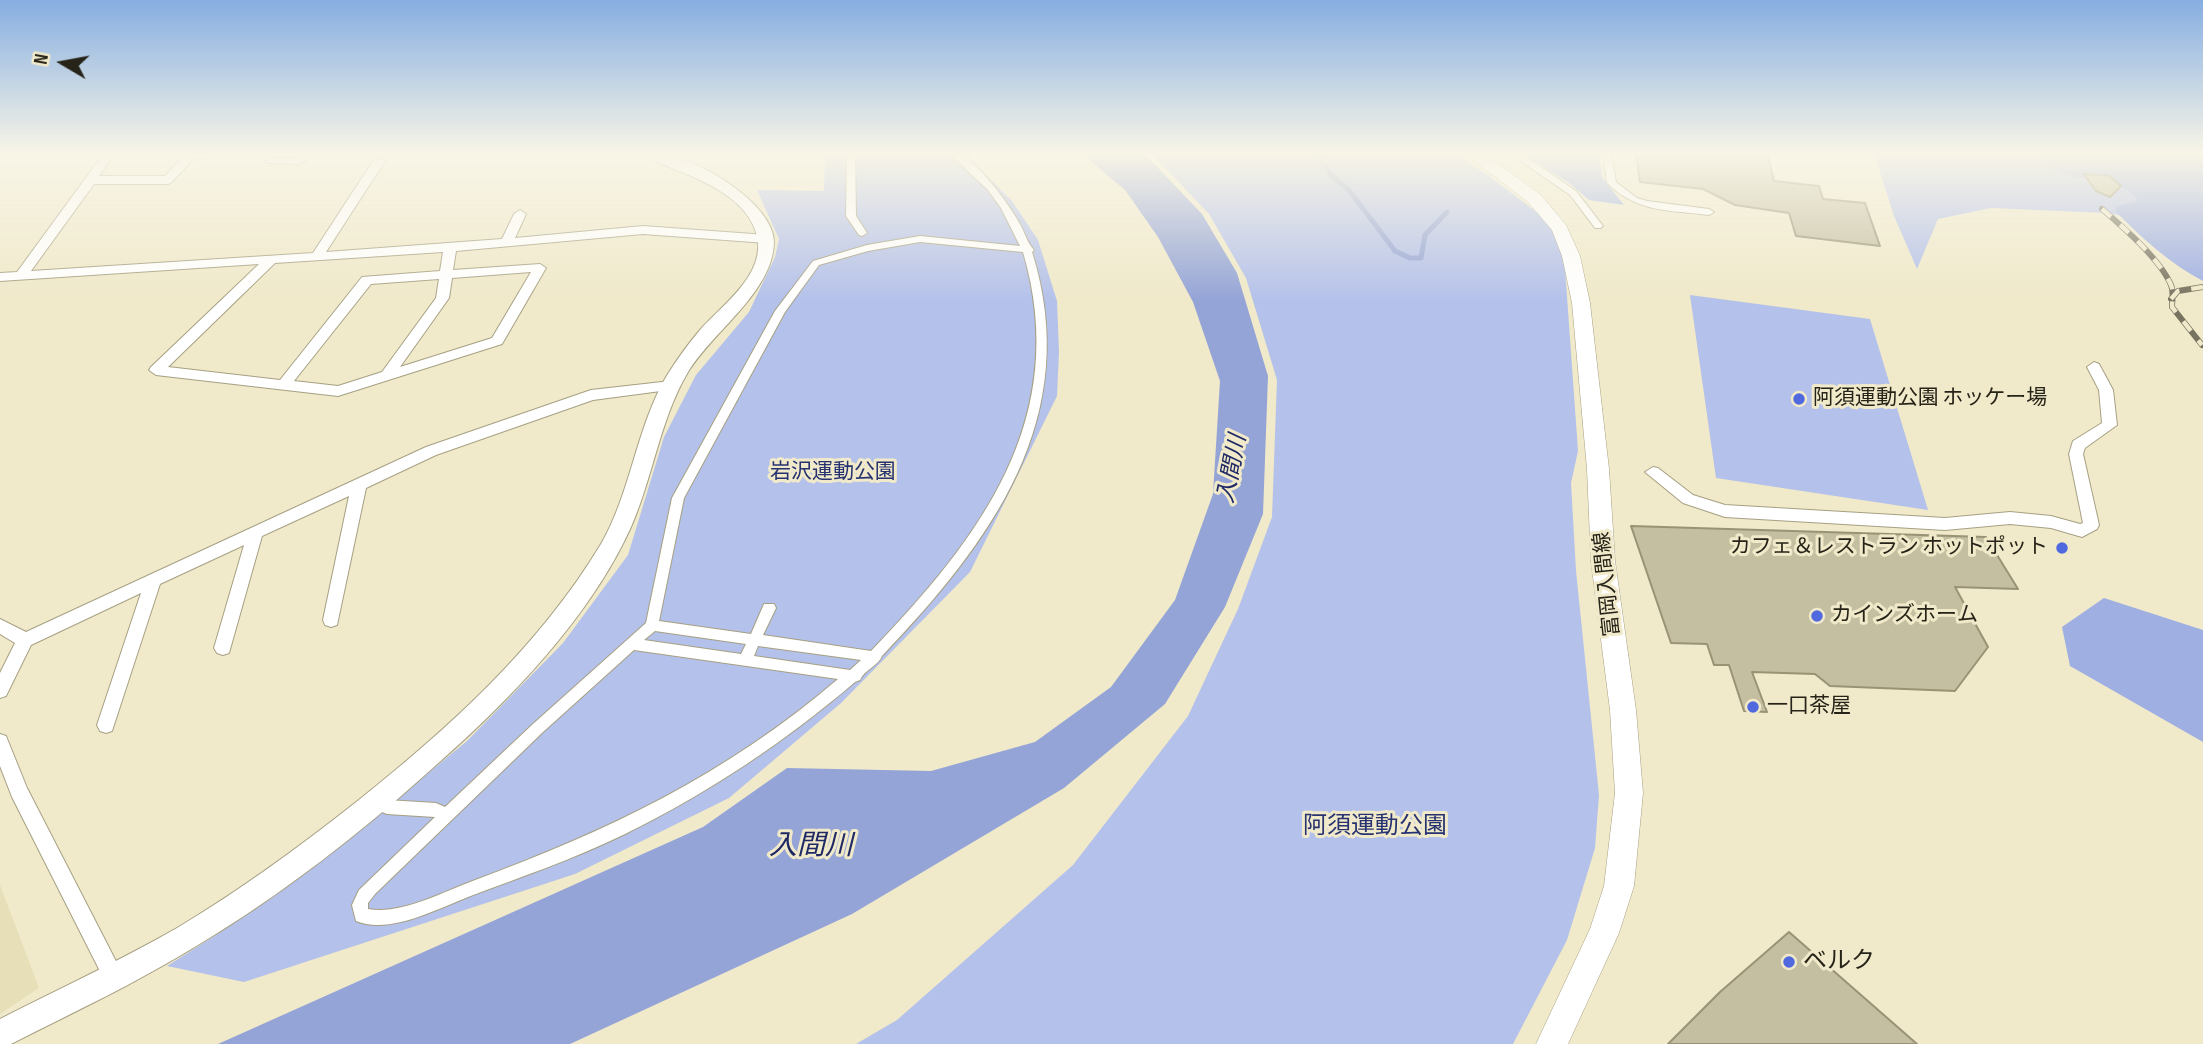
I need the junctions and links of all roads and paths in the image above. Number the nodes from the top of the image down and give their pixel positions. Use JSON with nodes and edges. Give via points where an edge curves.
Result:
{"nodes":[{"id":1,"x":75,"y":202,"type":"edge"},
{"id":2,"x":353,"y":202,"type":"edge"},
{"id":3,"x":743,"y":202,"type":"edge"},
{"id":4,"x":851,"y":202,"type":"edge"},
{"id":5,"x":1002,"y":202,"type":"edge"},
{"id":6,"x":1537,"y":202,"type":"edge"},
{"id":7,"x":1580,"y":202,"type":"edge"},
{"id":8,"x":1645,"y":202,"type":"edge"},
{"id":9,"x":1709,"y":212,"type":"dead end"},
{"id":10,"x":520,"y":214,"type":"dead end"},
{"id":11,"x":1598,"y":226,"type":"dead end"},
{"id":12,"x":767,"y":239,"type":"junction"},
{"id":13,"x":507,"y":241,"type":"junction"},
{"id":14,"x":864,"y":241,"type":"junction"},
{"id":15,"x":450,"y":248,"type":"junction"},
{"id":16,"x":1029,"y":250,"type":"junction"},
{"id":17,"x":317,"y":257,"type":"junction"},
{"id":18,"x":271,"y":260,"type":"junction"},
{"id":19,"x":446,"y":274,"type":"junction"},
{"id":20,"x":0,"y":277,"type":"edge"},
{"id":21,"x":18,"y":277,"type":"junction"},
{"id":22,"x":0,"y":289,"type":"edge"},
{"id":23,"x":2094,"y":367,"type":"dead end"},
{"id":24,"x":387,"y":375,"type":"junction"},
{"id":25,"x":283,"y":385,"type":"junction"},
{"id":26,"x":671,"y":386,"type":"junction"},
{"id":27,"x":1653,"y":472,"type":"dead end"},
{"id":28,"x":359,"y":486,"type":"junction"},
{"id":29,"x":255,"y":534,"type":"junction"},
{"id":30,"x":153,"y":581,"type":"junction"},
{"id":31,"x":769,"y":608,"type":"dead end"},
{"id":32,"x":331,"y":620,"type":"dead end"},
{"id":33,"x":652,"y":625,"type":"junction"},
{"id":34,"x":0,"y":626,"type":"edge"},
{"id":35,"x":24,"y":640,"type":"junction"},
{"id":36,"x":754,"y":640,"type":"junction"},
{"id":37,"x":633,"y":644,"type":"junction"},
{"id":38,"x":223,"y":648,"type":"dead end"},
{"id":39,"x":876,"y":657,"type":"junction"},
{"id":40,"x":745,"y":660,"type":"junction"},
{"id":41,"x":855,"y":676,"type":"junction"},
{"id":42,"x":0,"y":691,"type":"edge"},
{"id":43,"x":106,"y":725,"type":"dead end"},
{"id":44,"x":0,"y":742,"type":"edge"},
{"id":45,"x":387,"y":807,"type":"dead end"},
{"id":46,"x":447,"y":814,"type":"junction"},
{"id":47,"x":114,"y":978,"type":"junction"},
{"id":48,"x":0,"y":1034,"type":"edge"},
{"id":49,"x":1552,"y":1044,"type":"edge"}],
"edges":[{"from":1,"to":21,"type":"street"},
{"from":2,"to":17,"type":"street"},
{"from":3,"to":12,"type":"street"},
{"from":4,"to":14,"type":"street","via":[[851,216]]},
{"from":5,"to":16,"type":"street"},
{"from":6,"to":49,"type":"main road","name":"富岡入間線","via":[[1560,229],[1581,303],[1629,793],[1619,886],[1604,933]]},
{"from":7,"to":11,"type":"street"},
{"from":8,"to":9,"type":"street"},
{"from":10,"to":13,"type":"street"},
{"from":12,"to":13,"type":"street","via":[[643,230]]},
{"from":12,"to":26,"type":"street","via":[[763,266],[748,291],[694,349]]},
{"from":13,"to":15,"type":"street"},
{"from":14,"to":16,"type":"street","via":[[920,239]]},
{"from":14,"to":33,"type":"street","via":[[816,263],[780,311],[678,498]]},
{"from":15,"to":17,"type":"street"},
{"from":15,"to":19,"type":"street"},
{"from":16,"to":39,"type":"street","via":[[1039,288],[1041,391],[1018,464],[947,578]]},
{"from":17,"to":18,"type":"street"},
{"from":18,"to":21,"type":"street"},
{"from":18,"to":25,"type":"street","via":[[156,370]]},
{"from":19,"to":24,"type":"street","via":[[442,298]]},
{"from":19,"to":24,"type":"street","via":[[540,268],[497,341]]},
{"from":19,"to":25,"type":"street","via":[[367,280]]},
{"from":20,"to":21,"type":"street"},
{"from":21,"to":22,"type":"street"},
{"from":23,"to":27,"type":"street","via":[[2106,390],[2110,425],[2078,444],[2076,454],[2091,525],[2082,531],[2010,518],[1945,524],[1725,511],[1688,499]]},
{"from":24,"to":25,"type":"street","via":[[338,391]]},
{"from":26,"to":28,"type":"street","via":[[591,395],[430,451]]},
{"from":26,"to":47,"type":"street","via":[[611,546],[537,652],[412,772],[311,853],[244,901]]},
{"from":28,"to":29,"type":"street"},
{"from":28,"to":32,"type":"street"},
{"from":29,"to":30,"type":"street"},
{"from":29,"to":38,"type":"street"},
{"from":30,"to":35,"type":"street"},
{"from":30,"to":43,"type":"street"},
{"from":31,"to":36,"type":"street"},
{"from":33,"to":36,"type":"street"},
{"from":33,"to":37,"type":"street"},
{"from":34,"to":35,"type":"street"},
{"from":35,"to":42,"type":"street"},
{"from":36,"to":39,"type":"street"},
{"from":36,"to":40,"type":"street"},
{"from":37,"to":40,"type":"street"},
{"from":37,"to":46,"type":"street"},
{"from":39,"to":41,"type":"street"},
{"from":40,"to":41,"type":"street"},
{"from":41,"to":46,"type":"street","via":[[764,745],[635,820],[498,880],[402,912],[375,919],[362,916],[359,906],[364,895]]},
{"from":44,"to":47,"type":"street","via":[[19,791]]},
{"from":45,"to":46,"type":"street"},
{"from":47,"to":48,"type":"street"}]}
